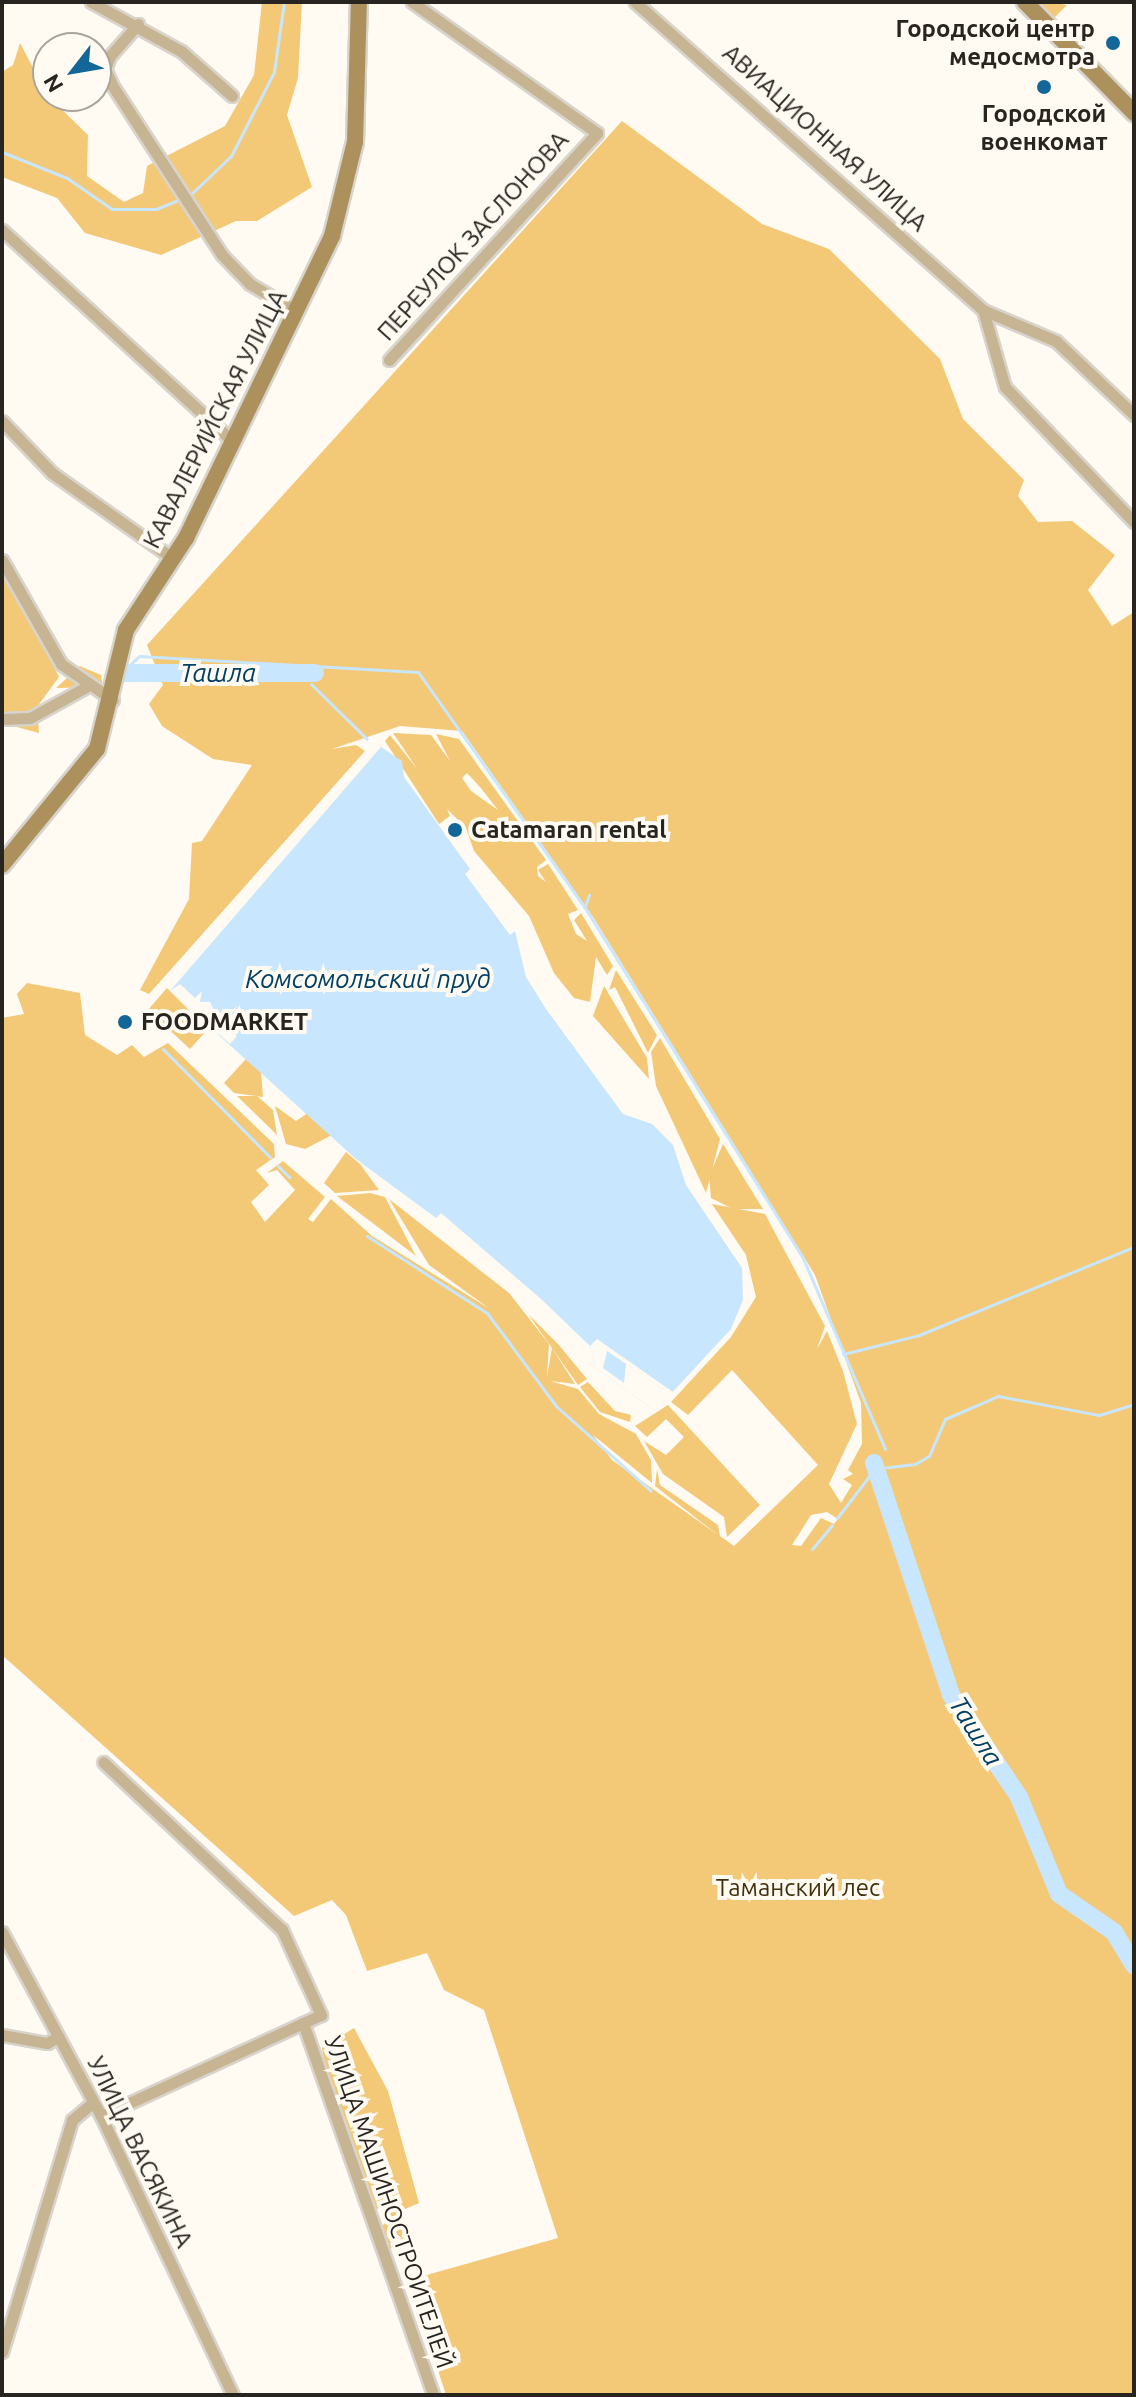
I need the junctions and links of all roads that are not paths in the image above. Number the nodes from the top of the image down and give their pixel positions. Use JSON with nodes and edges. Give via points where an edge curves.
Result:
{"nodes":[{"id":1,"x":91,"y":2,"type":"edge"},
{"id":2,"x":359,"y":2,"type":"edge"},
{"id":3,"x":412,"y":2,"type":"edge"},
{"id":4,"x":635,"y":2,"type":"edge"},
{"id":5,"x":1025,"y":2,"type":"edge"},
{"id":6,"x":138,"y":24,"type":"junction"},
{"id":7,"x":232,"y":96,"type":"dead end"},
{"id":8,"x":1134,"y":113,"type":"edge"},
{"id":9,"x":2,"y":230,"type":"edge"},
{"id":10,"x":983,"y":310,"type":"junction"},
{"id":11,"x":296,"y":311,"type":"junction"},
{"id":12,"x":389,"y":360,"type":"dead end"},
{"id":13,"x":1134,"y":415,"type":"edge"},
{"id":14,"x":2,"y":421,"type":"edge"},
{"id":15,"x":233,"y":442,"type":"junction"},
{"id":16,"x":1134,"y":522,"type":"edge"},
{"id":17,"x":174,"y":559,"type":"junction"},
{"id":18,"x":2,"y":560,"type":"edge"},
{"id":19,"x":86,"y":687,"type":"junction"},
{"id":20,"x":113,"y":700,"type":"junction"},
{"id":21,"x":2,"y":719,"type":"edge"},
{"id":22,"x":2,"y":865,"type":"edge"},
{"id":23,"x":103,"y":1762,"type":"dead end"},
{"id":24,"x":2,"y":1932,"type":"edge"},
{"id":25,"x":303,"y":2023,"type":"junction"},
{"id":26,"x":2,"y":2035,"type":"edge"},
{"id":27,"x":58,"y":2037,"type":"junction"},
{"id":28,"x":92,"y":2103,"type":"junction"},
{"id":29,"x":101,"y":2116,"type":"junction"},
{"id":30,"x":2,"y":2352,"type":"edge"},
{"id":31,"x":233,"y":2395,"type":"edge"},
{"id":32,"x":433,"y":2395,"type":"edge"}],
"edges":[{"from":1,"to":6,"type":"street"},
{"from":2,"to":11,"type":"street","name":"КАВАЛЕРИЙСКАЯ УЛИЦА","via":[[350,178]]},
{"from":3,"to":12,"type":"street","name":"ПЕРЕУЛОК ЗАСЛОНОВА","via":[[597,133]]},
{"from":4,"to":10,"type":"street","name":"АВИАЦИОННАЯ УЛИЦА"},
{"from":5,"to":8,"type":"street"},
{"from":6,"to":7,"type":"street"},
{"from":6,"to":11,"type":"street","via":[[105,69],[194,216],[250,284]]},
{"from":9,"to":15,"type":"street"},
{"from":10,"to":13,"type":"street","name":"АВИАЦИОННАЯ УЛИЦА","via":[[1056,341]]},
{"from":10,"to":16,"type":"street","via":[[1005,387]]},
{"from":11,"to":15,"type":"street","name":"КАВАЛЕРИЙСКАЯ УЛИЦА"},
{"from":14,"to":17,"type":"street","via":[[52,473]]},
{"from":15,"to":17,"type":"street","name":"КАВАЛЕРИЙСКАЯ УЛИЦА"},
{"from":17,"to":20,"type":"street","name":"КАВАЛЕРИЙСКАЯ УЛИЦА","via":[[126,630]]},
{"from":18,"to":19,"type":"street","via":[[53,653]]},
{"from":19,"to":20,"type":"street"},
{"from":19,"to":21,"type":"street","via":[[30,718]]},
{"from":20,"to":22,"type":"street","name":"КАВАЛЕРИЙСКАЯ УЛИЦА","via":[[97,749]]},
{"from":23,"to":25,"type":"street","name":"УЛИЦА МАШИНОСТРОИТЕЛЕЙ","via":[[282,1930],[321,2015]]},
{"from":24,"to":27,"type":"street","name":"УЛИЦА ВАСЯКИНА"},
{"from":25,"to":29,"type":"street"},
{"from":25,"to":32,"type":"street","name":"УЛИЦА МАШИНОСТРОИТЕЛЕЙ"},
{"from":26,"to":27,"type":"street","via":[[47,2043]]},
{"from":27,"to":28,"type":"street","name":"УЛИЦА ВАСЯКИНА"},
{"from":28,"to":29,"type":"street","name":"УЛИЦА ВАСЯКИНА"},
{"from":28,"to":30,"type":"street","via":[[72,2120]]},
{"from":29,"to":31,"type":"street","name":"УЛИЦА ВАСЯКИНА"}]}
